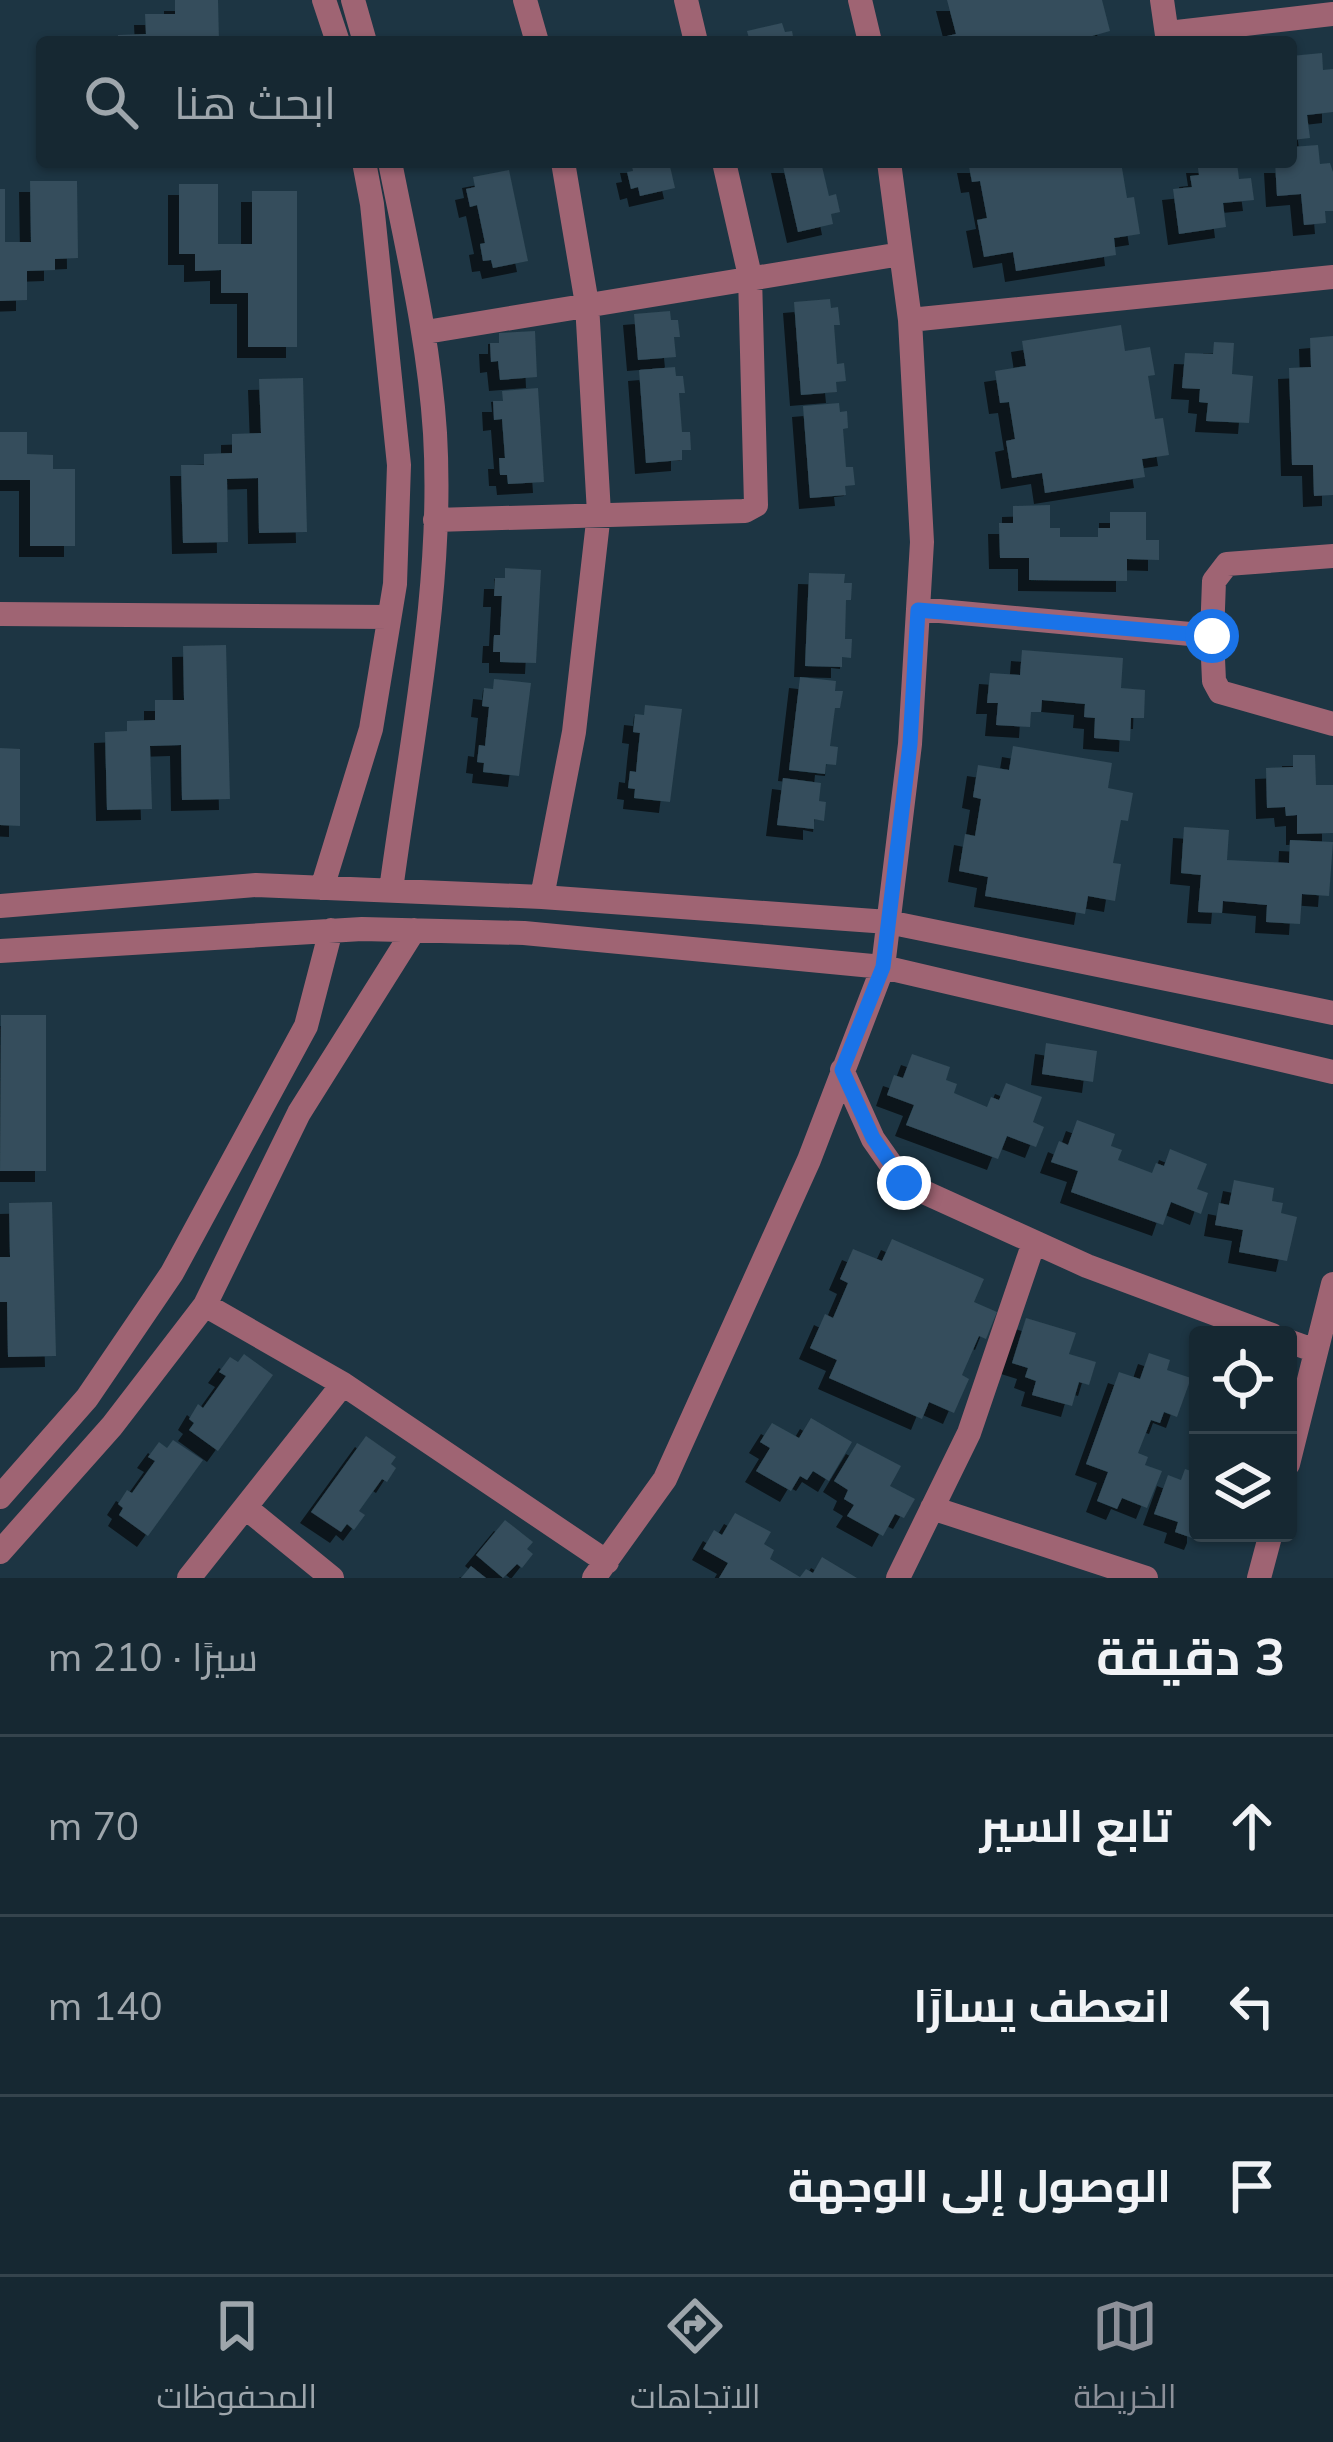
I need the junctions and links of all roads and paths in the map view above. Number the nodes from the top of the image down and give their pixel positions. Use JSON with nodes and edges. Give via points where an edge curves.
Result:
{"nodes":[{"id":1,"x":324,"y":0,"type":"edge"},
{"id":2,"x":353,"y":0,"type":"edge"},
{"id":3,"x":525,"y":0,"type":"edge"},
{"id":4,"x":686,"y":0,"type":"edge"},
{"id":5,"x":860,"y":0,"type":"edge"},
{"id":6,"x":1162,"y":0,"type":"edge"},
{"id":7,"x":1333,"y":14,"type":"edge"},
{"id":8,"x":1234,"y":33,"type":"edge"},
{"id":9,"x":336,"y":36,"type":"edge"},
{"id":10,"x":363,"y":36,"type":"edge"},
{"id":11,"x":535,"y":36,"type":"edge"},
{"id":12,"x":695,"y":36,"type":"edge"},
{"id":13,"x":869,"y":36,"type":"edge"},
{"id":14,"x":1168,"y":36,"type":"edge"},
{"id":15,"x":1184,"y":36,"type":"edge"},
{"id":16,"x":365,"y":168,"type":"edge"},
{"id":17,"x":391,"y":168,"type":"edge"},
{"id":18,"x":564,"y":168,"type":"edge"},
{"id":19,"x":725,"y":168,"type":"edge"},
{"id":20,"x":890,"y":168,"type":"edge"},
{"id":21,"x":901,"y":254,"type":"junction"},
{"id":22,"x":750,"y":276,"type":"junction"},
{"id":23,"x":1333,"y":277,"type":"edge"},
{"id":24,"x":587,"y":304,"type":"junction"},
{"id":25,"x":910,"y":320,"type":"junction"},
{"id":26,"x":426,"y":332,"type":"junction"},
{"id":27,"x":599,"y":513,"type":"junction"},
{"id":28,"x":435,"y":520,"type":"junction"},
{"id":29,"x":1333,"y":556,"type":"edge"},
{"id":30,"x":918,"y":610,"type":"junction"},
{"id":31,"x":0,"y":614,"type":"edge"},
{"id":32,"x":389,"y":617,"type":"junction"},
{"id":33,"x":1212,"y":636,"type":"junction"},
{"id":34,"x":1333,"y":724,"type":"edge"},
{"id":35,"x":322,"y":888,"type":"junction"},
{"id":36,"x":391,"y":890,"type":"junction"},
{"id":37,"x":542,"y":897,"type":"junction"},
{"id":38,"x":0,"y":906,"type":"edge"},
{"id":39,"x":888,"y":922,"type":"junction"},
{"id":40,"x":331,"y":930,"type":"junction"},
{"id":41,"x":414,"y":930,"type":"junction"},
{"id":42,"x":0,"y":952,"type":"edge"},
{"id":43,"x":883,"y":967,"type":"junction"},
{"id":44,"x":1333,"y":1013,"type":"edge"},
{"id":45,"x":842,"y":1070,"type":"junction"},
{"id":46,"x":1333,"y":1072,"type":"edge"},
{"id":47,"x":1034,"y":1242,"type":"junction"},
{"id":48,"x":1333,"y":1285,"type":"edge"},
{"id":49,"x":205,"y":1305,"type":"junction"},
{"id":50,"x":1248,"y":1326,"type":"edge"},
{"id":51,"x":1297,"y":1345,"type":"edge"},
{"id":52,"x":1316,"y":1352,"type":"junction"},
{"id":53,"x":343,"y":1384,"type":"junction"},
{"id":54,"x":1296,"y":1434,"type":"edge"},
{"id":55,"x":0,"y":1497,"type":"edge"},
{"id":56,"x":246,"y":1508,"type":"junction"},
{"id":57,"x":932,"y":1508,"type":"junction"},
{"id":58,"x":1269,"y":1542,"type":"edge"},
{"id":59,"x":0,"y":1552,"type":"edge"},
{"id":60,"x":600,"y":1570,"type":"edge"},
{"id":61,"x":189,"y":1578,"type":"edge"},
{"id":62,"x":332,"y":1578,"type":"edge"},
{"id":63,"x":898,"y":1578,"type":"edge"},
{"id":64,"x":1145,"y":1578,"type":"edge"},
{"id":65,"x":1259,"y":1578,"type":"edge"}],
"edges":[{"from":1,"to":9,"type":"street"},
{"from":2,"to":10,"type":"street"},
{"from":3,"to":11,"type":"street"},
{"from":4,"to":12,"type":"street"},
{"from":5,"to":13,"type":"street"},
{"from":6,"to":14,"type":"street"},
{"from":7,"to":8,"type":"street"},
{"from":8,"to":15,"type":"street"},
{"from":16,"to":32,"type":"street","via":[[399,464]]},
{"from":17,"to":26,"type":"street"},
{"from":18,"to":24,"type":"street"},
{"from":19,"to":22,"type":"street"},
{"from":20,"to":21,"type":"street"},
{"from":21,"to":22,"type":"street"},
{"from":21,"to":25,"type":"street"},
{"from":22,"to":24,"type":"street"},
{"from":22,"to":27,"type":"street","via":[[756,505]]},
{"from":23,"to":25,"type":"street"},
{"from":24,"to":26,"type":"street"},
{"from":24,"to":27,"type":"street"},
{"from":25,"to":30,"type":"street"},
{"from":26,"to":28,"type":"street"},
{"from":27,"to":28,"type":"street"},
{"from":27,"to":37,"type":"street","via":[[574,732]]},
{"from":28,"to":36,"type":"street"},
{"from":29,"to":33,"type":"street","via":[[1227,564],[1214,581]]},
{"from":30,"to":33,"type":"street"},
{"from":30,"to":39,"type":"street"},
{"from":31,"to":32,"type":"street"},
{"from":32,"to":35,"type":"street","via":[[371,729]]},
{"from":33,"to":34,"type":"street","via":[[1220,692]]},
{"from":35,"to":36,"type":"street"},
{"from":35,"to":38,"type":"street","via":[[256,885]]},
{"from":36,"to":37,"type":"street"},
{"from":37,"to":39,"type":"street"},
{"from":39,"to":43,"type":"street"},
{"from":39,"to":44,"type":"street"},
{"from":40,"to":41,"type":"street"},
{"from":40,"to":42,"type":"street"},
{"from":40,"to":55,"type":"street","via":[[306,1026],[172,1273],[87,1398]]},
{"from":41,"to":43,"type":"street"},
{"from":41,"to":49,"type":"street","via":[[298,1113]]},
{"from":43,"to":45,"type":"street"},
{"from":43,"to":46,"type":"street"},
{"from":45,"to":47,"type":"street","via":[[904,1183]]},
{"from":45,"to":60,"type":"street","via":[[665,1479]]},
{"from":47,"to":50,"type":"street"},
{"from":47,"to":57,"type":"street","via":[[969,1433]]},
{"from":48,"to":52,"type":"street"},
{"from":49,"to":53,"type":"street"},
{"from":49,"to":59,"type":"street"},
{"from":51,"to":52,"type":"street"},
{"from":52,"to":54,"type":"street"},
{"from":53,"to":56,"type":"street"},
{"from":53,"to":60,"type":"street"},
{"from":56,"to":61,"type":"street"},
{"from":56,"to":62,"type":"street"},
{"from":57,"to":63,"type":"street"},
{"from":57,"to":64,"type":"street"},
{"from":58,"to":65,"type":"street"}]}
